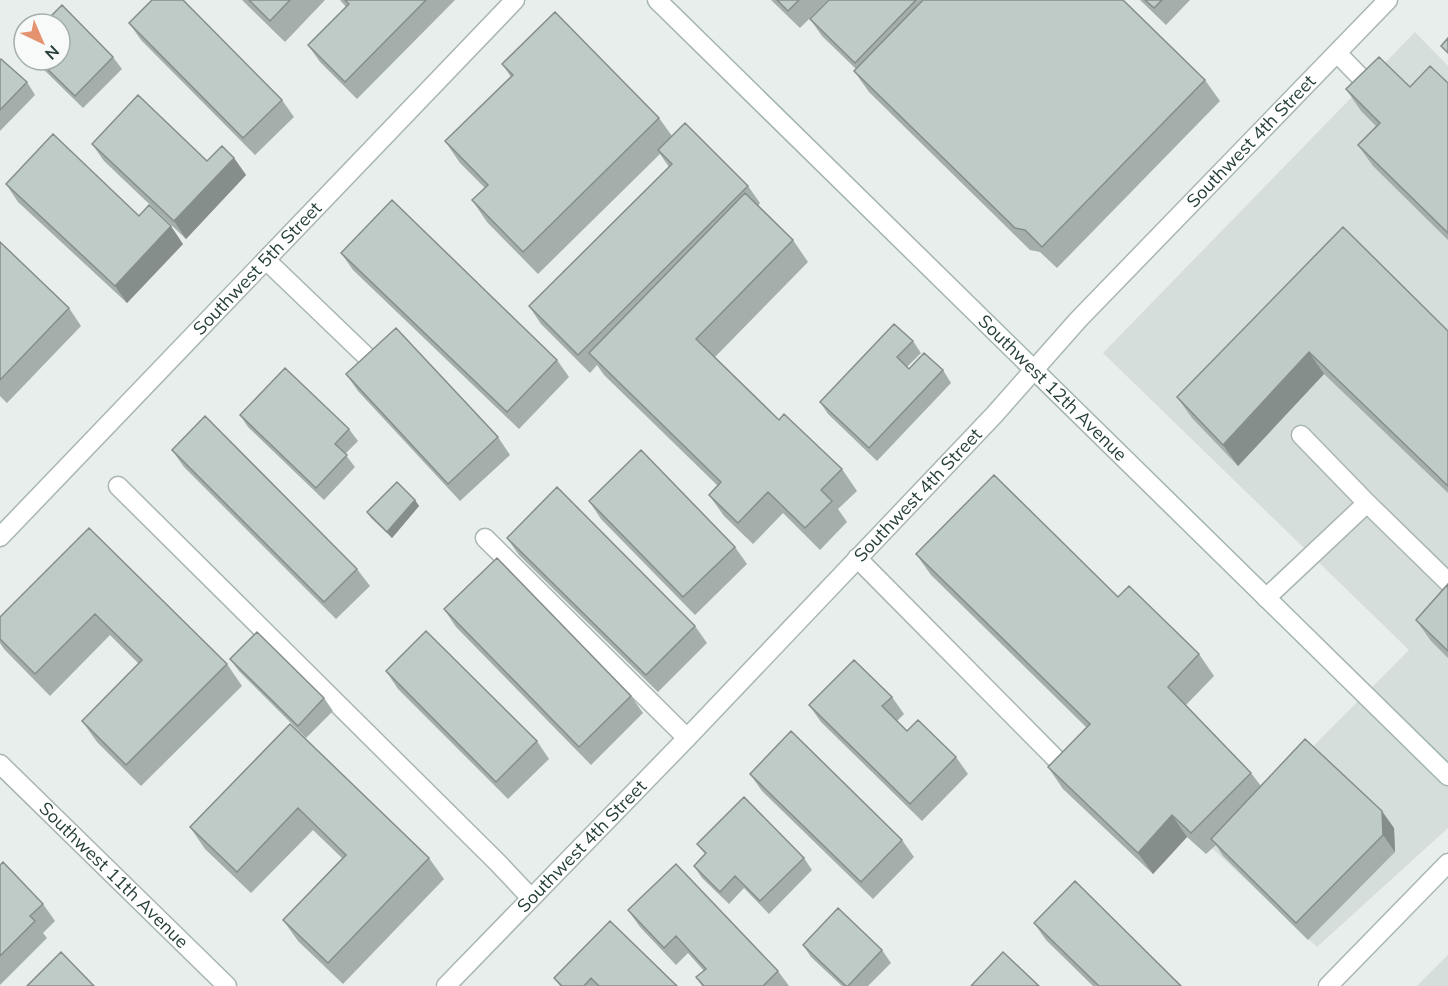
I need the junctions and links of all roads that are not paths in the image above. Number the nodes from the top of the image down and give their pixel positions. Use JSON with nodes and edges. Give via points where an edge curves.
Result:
{"nodes":[{"id":1,"x":515,"y":0,"type":"edge"},
{"id":2,"x":657,"y":0,"type":"edge"},
{"id":3,"x":1388,"y":0,"type":"edge"},
{"id":4,"x":1336,"y":53,"type":"junction"},
{"id":5,"x":1378,"y":94,"type":"edge"},
{"id":6,"x":266,"y":260,"type":"junction"},
{"id":7,"x":368,"y":358,"type":"edge"},
{"id":8,"x":1034,"y":370,"type":"junction"},
{"id":9,"x":1301,"y":435,"type":"dead end"},
{"id":10,"x":118,"y":486,"type":"dead end"},
{"id":11,"x":1367,"y":503,"type":"junction"},
{"id":12,"x":0,"y":537,"type":"edge"},
{"id":13,"x":485,"y":538,"type":"dead end"},
{"id":14,"x":857,"y":558,"type":"junction"},
{"id":15,"x":1448,"y":582,"type":"edge"},
{"id":16,"x":1266,"y":597,"type":"junction"},
{"id":17,"x":687,"y":738,"type":"junction"},
{"id":18,"x":1055,"y":758,"type":"edge"},
{"id":19,"x":0,"y":764,"type":"edge"},
{"id":20,"x":1448,"y":776,"type":"edge"},
{"id":21,"x":1448,"y":863,"type":"edge"},
{"id":22,"x":531,"y":898,"type":"junction"},
{"id":23,"x":227,"y":986,"type":"edge"},
{"id":24,"x":446,"y":986,"type":"edge"},
{"id":25,"x":1328,"y":986,"type":"edge"}],
"edges":[{"from":1,"to":6,"type":"street","name":"Southwest 5th Street"},
{"from":2,"to":8,"type":"street","name":"Southwest 12th Avenue"},
{"from":3,"to":4,"type":"street","name":"Southwest 4th Street"},
{"from":4,"to":5,"type":"street"},
{"from":4,"to":8,"type":"street","name":"Southwest 4th Street"},
{"from":6,"to":7,"type":"street"},
{"from":6,"to":12,"type":"street","name":"Southwest 5th Street"},
{"from":8,"to":14,"type":"street","name":"Southwest 4th Street"},
{"from":8,"to":16,"type":"street","name":"Southwest 12th Avenue"},
{"from":9,"to":11,"type":"street"},
{"from":10,"to":22,"type":"street"},
{"from":11,"to":15,"type":"street"},
{"from":11,"to":16,"type":"street"},
{"from":13,"to":17,"type":"street"},
{"from":14,"to":17,"type":"street","name":"Southwest 4th Street"},
{"from":14,"to":18,"type":"street"},
{"from":16,"to":20,"type":"street","name":"Southwest 12th Avenue"},
{"from":17,"to":22,"type":"street","name":"Southwest 4th Street"},
{"from":19,"to":23,"type":"street","name":"Southwest 11th Avenue"},
{"from":21,"to":25,"type":"street"},
{"from":22,"to":24,"type":"street","name":"Southwest 4th Street"}]}
